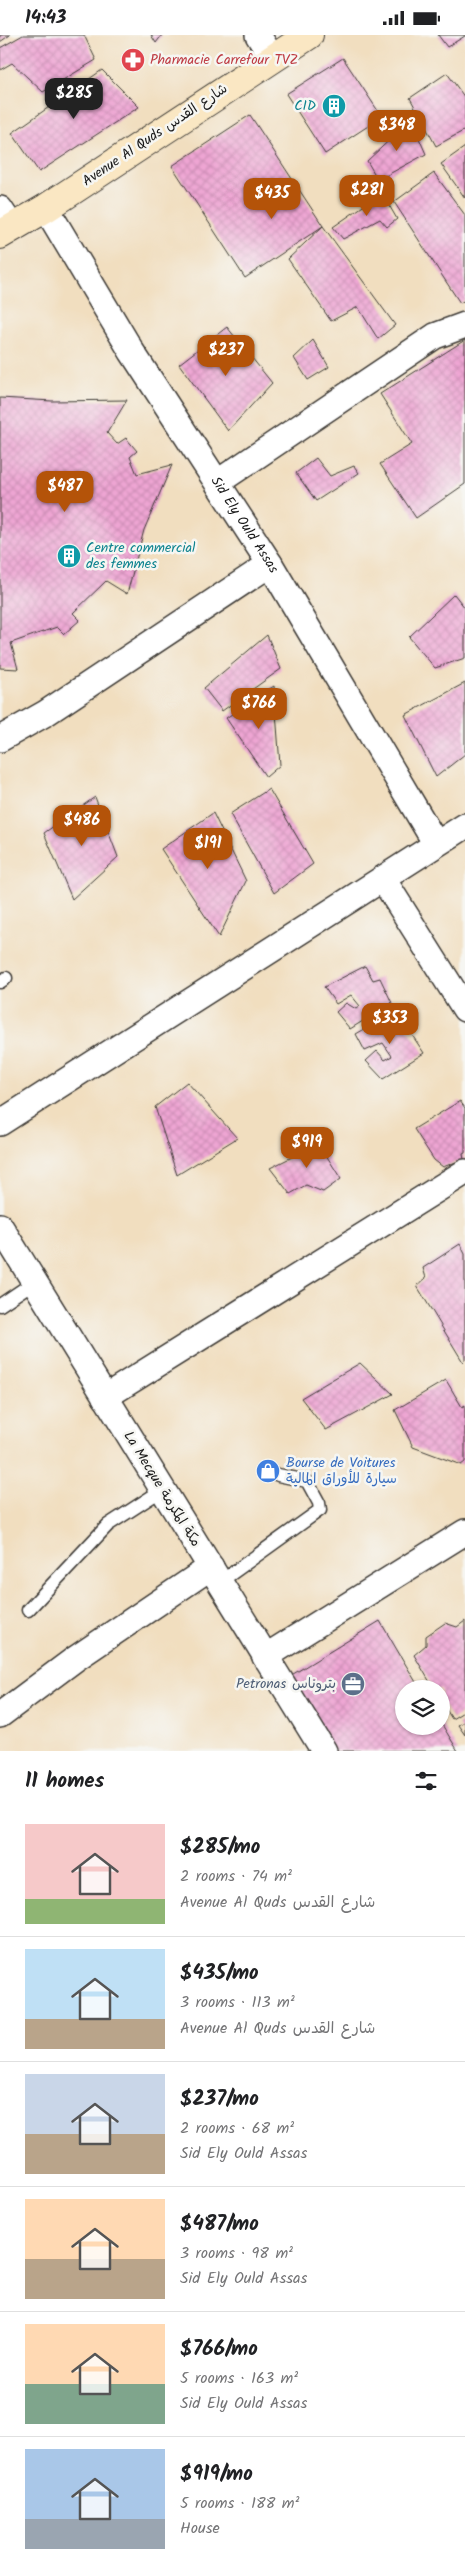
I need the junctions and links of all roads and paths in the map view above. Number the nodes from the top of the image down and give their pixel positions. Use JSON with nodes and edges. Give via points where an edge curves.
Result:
{"nodes":[{"id":1,"x":258,"y":35,"type":"edge"},
{"id":2,"x":309,"y":35,"type":"edge"},
{"id":3,"x":272,"y":58,"type":"junction"},
{"id":4,"x":46,"y":208,"type":"junction"},
{"id":5,"x":4,"y":224,"type":"edge"},
{"id":6,"x":465,"y":325,"type":"edge"},
{"id":7,"x":218,"y":483,"type":"junction"},
{"id":8,"x":270,"y":565,"type":"junction"},
{"id":9,"x":0,"y":739,"type":"edge"},
{"id":10,"x":465,"y":827,"type":"edge"},
{"id":11,"x":436,"y":845,"type":"junction"},
{"id":12,"x":383,"y":879,"type":"junction"},
{"id":13,"x":465,"y":1009,"type":"edge"},
{"id":14,"x":0,"y":1123,"type":"edge"},
{"id":15,"x":465,"y":1171,"type":"edge"},
{"id":16,"x":0,"y":1227,"type":"edge"},
{"id":17,"x":34,"y":1282,"type":"junction"},
{"id":18,"x":0,"y":1305,"type":"edge"},
{"id":19,"x":105,"y":1397,"type":"junction"},
{"id":20,"x":278,"y":1475,"type":"dead end"},
{"id":21,"x":162,"y":1490,"type":"junction"},
{"id":22,"x":465,"y":1532,"type":"edge"},
{"id":23,"x":215,"y":1575,"type":"junction"},
{"id":24,"x":28,"y":1611,"type":"dead end"},
{"id":25,"x":265,"y":1657,"type":"junction"},
{"id":26,"x":0,"y":1715,"type":"edge"},
{"id":27,"x":324,"y":1751,"type":"edge"}],
"edges":[{"from":1,"to":3,"type":"street"},
{"from":2,"to":3,"type":"street","name":"Avenue Al Quds شارع القدس"},
{"from":3,"to":4,"type":"street","name":"Avenue Al Quds شارع القدس"},
{"from":4,"to":5,"type":"street","name":"Avenue Al Quds شارع القدس"},
{"from":4,"to":7,"type":"street","name":"Sid Ely Ould Assas","via":[[132,352]]},
{"from":6,"to":7,"type":"street","via":[[436,336]]},
{"from":7,"to":8,"type":"street","name":"Sid Ely Ould Assas"},
{"from":8,"to":9,"type":"street","via":[[46,713]]},
{"from":8,"to":11,"type":"street","name":"Sid Ely Ould Assas"},
{"from":10,"to":11,"type":"street"},
{"from":11,"to":12,"type":"street"},
{"from":12,"to":13,"type":"street"},
{"from":12,"to":14,"type":"street"},
{"from":15,"to":19,"type":"street"},
{"from":16,"to":17,"type":"street","name":"La Mecque مكة المكرمة"},
{"from":17,"to":18,"type":"lane"},
{"from":17,"to":19,"type":"street","name":"La Mecque مكة المكرمة"},
{"from":19,"to":21,"type":"street","name":"La Mecque مكة المكرمة"},
{"from":20,"to":23,"type":"lane","via":[[307,1481],[320,1510]]},
{"from":21,"to":23,"type":"street","name":"La Mecque مكة المكرمة"},
{"from":21,"to":24,"type":"lane","via":[[108,1525]]},
{"from":22,"to":25,"type":"street"},
{"from":23,"to":25,"type":"street","name":"La Mecque مكة المكرمة"},
{"from":23,"to":26,"type":"street","via":[[75,1659]]},
{"from":25,"to":27,"type":"street","name":"La Mecque مكة المكرمة"}]}
